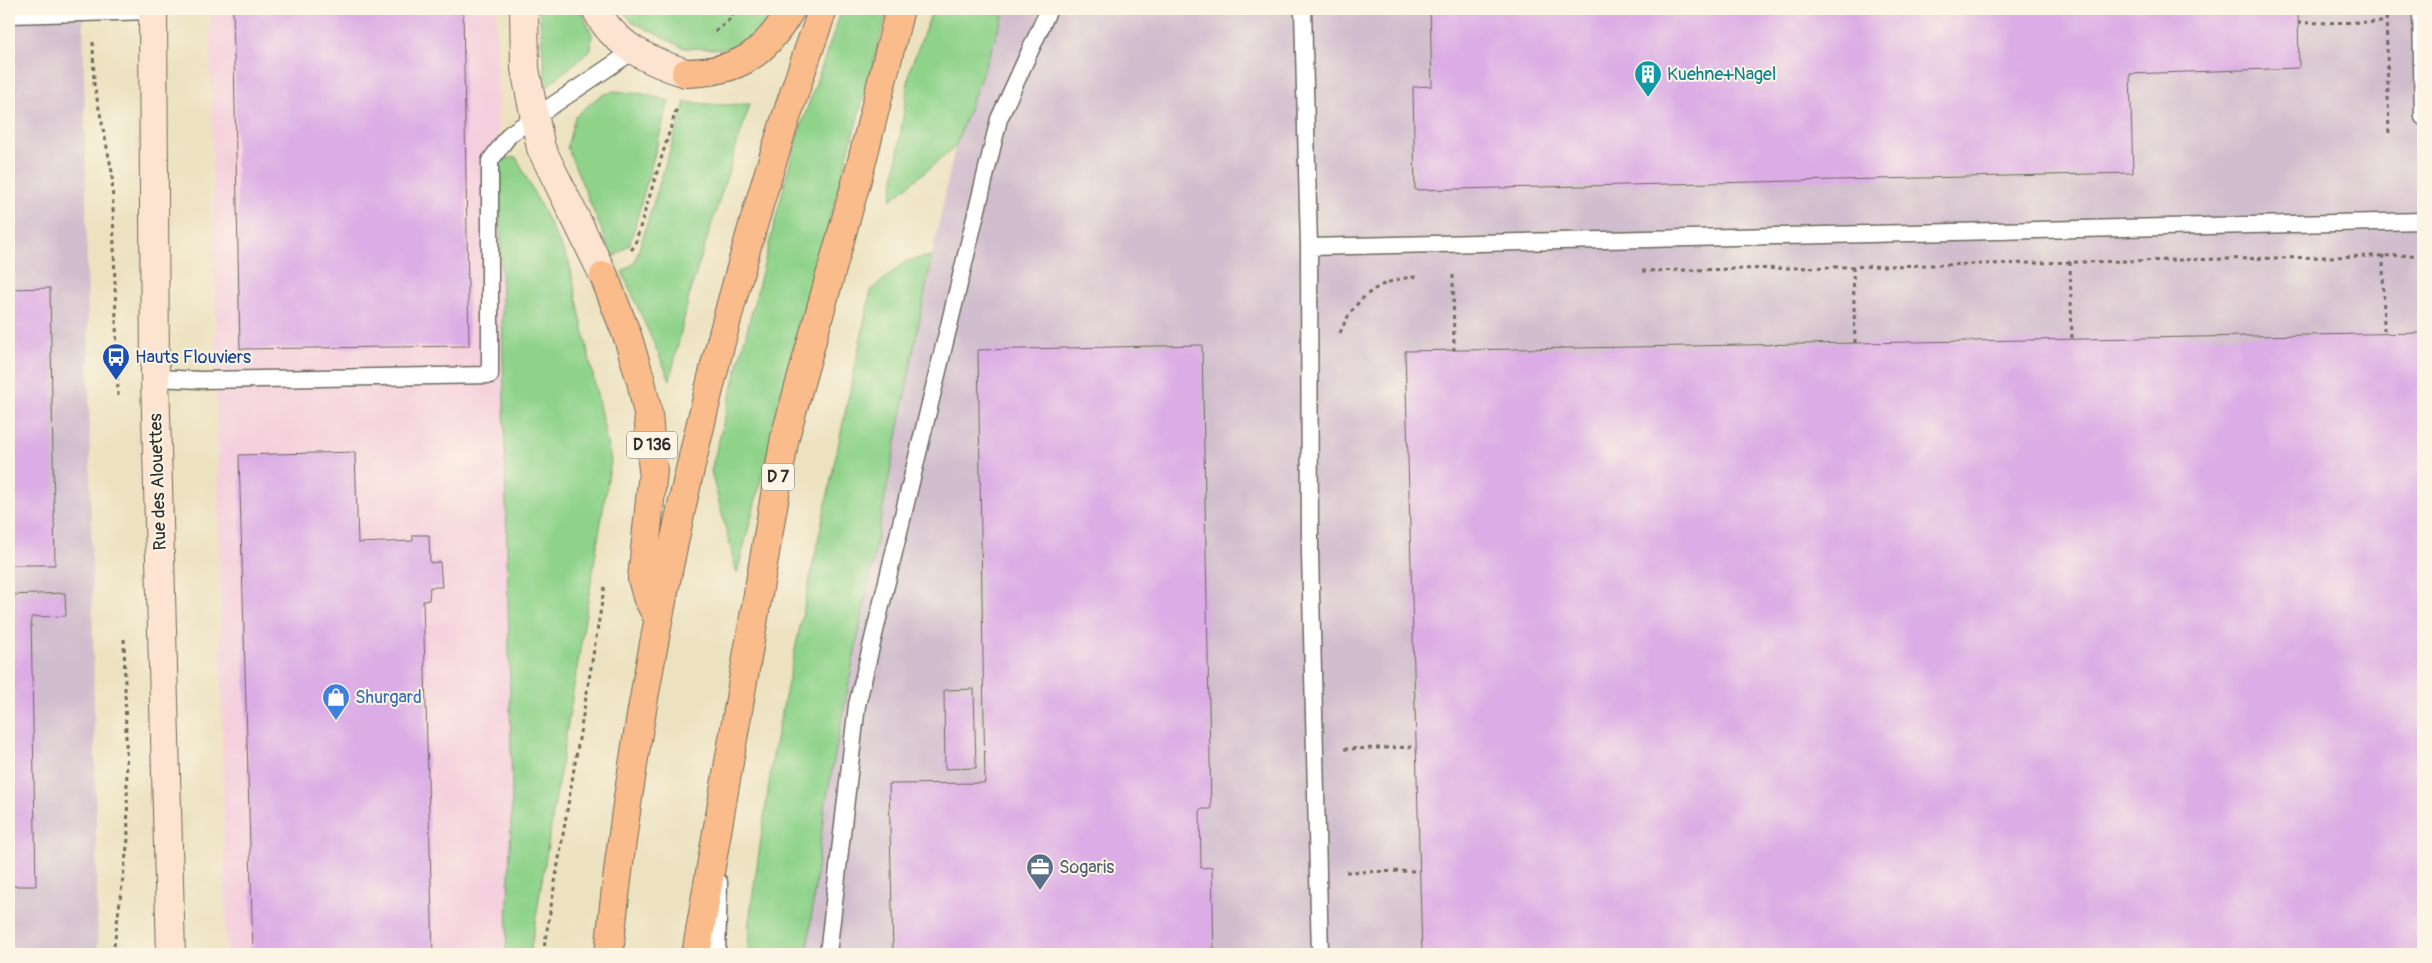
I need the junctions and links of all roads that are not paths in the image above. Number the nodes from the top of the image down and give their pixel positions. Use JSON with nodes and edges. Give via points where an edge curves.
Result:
{"nodes":[{"id":1,"x":524,"y":9,"type":"edge"},
{"id":2,"x":596,"y":9,"type":"edge"},
{"id":3,"x":791,"y":9,"type":"edge"},
{"id":4,"x":823,"y":9,"type":"edge"},
{"id":5,"x":900,"y":9,"type":"edge"},
{"id":6,"x":1049,"y":9,"type":"edge"},
{"id":7,"x":1303,"y":9,"type":"edge"},
{"id":8,"x":2420,"y":9,"type":"edge"},
{"id":9,"x":153,"y":10,"type":"edge"},
{"id":10,"x":9,"y":15,"type":"edge"},
{"id":11,"x":633,"y":51,"type":"junction"},
{"id":12,"x":686,"y":73,"type":"joint"},
{"id":13,"x":534,"y":117,"type":"junction"},
{"id":14,"x":2423,"y":117,"type":"edge"},
{"id":15,"x":2423,"y":221,"type":"edge"},
{"id":16,"x":1309,"y":248,"type":"junction"},
{"id":17,"x":604,"y":276,"type":"joint"},
{"id":18,"x":155,"y":378,"type":"junction"},
{"id":19,"x":658,"y":618,"type":"junction"},
{"id":20,"x":722,"y":794,"type":"junction"},
{"id":21,"x":171,"y":954,"type":"edge"},
{"id":22,"x":609,"y":954,"type":"edge"},
{"id":23,"x":696,"y":954,"type":"edge"},
{"id":24,"x":717,"y":954,"type":"edge"},
{"id":25,"x":828,"y":954,"type":"edge"},
{"id":26,"x":1320,"y":954,"type":"edge"}],
"edges":[{"from":1,"to":13,"type":"main road","number":"D 136","via":[[526,69]]},
{"from":2,"to":11,"type":"main road"},
{"from":3,"to":12,"type":"highway","via":[[774,37],[761,51],[742,63],[707,73]]},
{"from":4,"to":19,"type":"highway","via":[[727,316]]},
{"from":5,"to":20,"type":"highway","number":"D 7","via":[[786,437]]},
{"from":6,"to":25,"type":"lane","via":[[999,119],[858,705]]},
{"from":7,"to":16,"type":"lane"},
{"from":8,"to":14,"type":"lane"},
{"from":9,"to":10,"type":"lane"},
{"from":9,"to":18,"type":"main road","name":"Rue des Alouettes"},
{"from":11,"to":12,"type":"main road"},
{"from":11,"to":13,"type":"lane"},
{"from":13,"to":17,"type":"main road","number":"D 136","via":[[540,148]]},
{"from":13,"to":18,"type":"lane","via":[[510,134],[490,161],[490,375]]},
{"from":15,"to":16,"type":"lane"},
{"from":16,"to":26,"type":"lane","via":[[1310,553]]},
{"from":17,"to":19,"type":"highway","number":"D 136","via":[[642,381],[648,414],[653,471],[642,579]]},
{"from":18,"to":21,"type":"main road","name":"Rue des Alouettes"},
{"from":19,"to":22,"type":"highway","via":[[635,748]]},
{"from":20,"to":23,"type":"highway","number":"D 7"},
{"from":20,"to":24,"type":"lane"}]}
